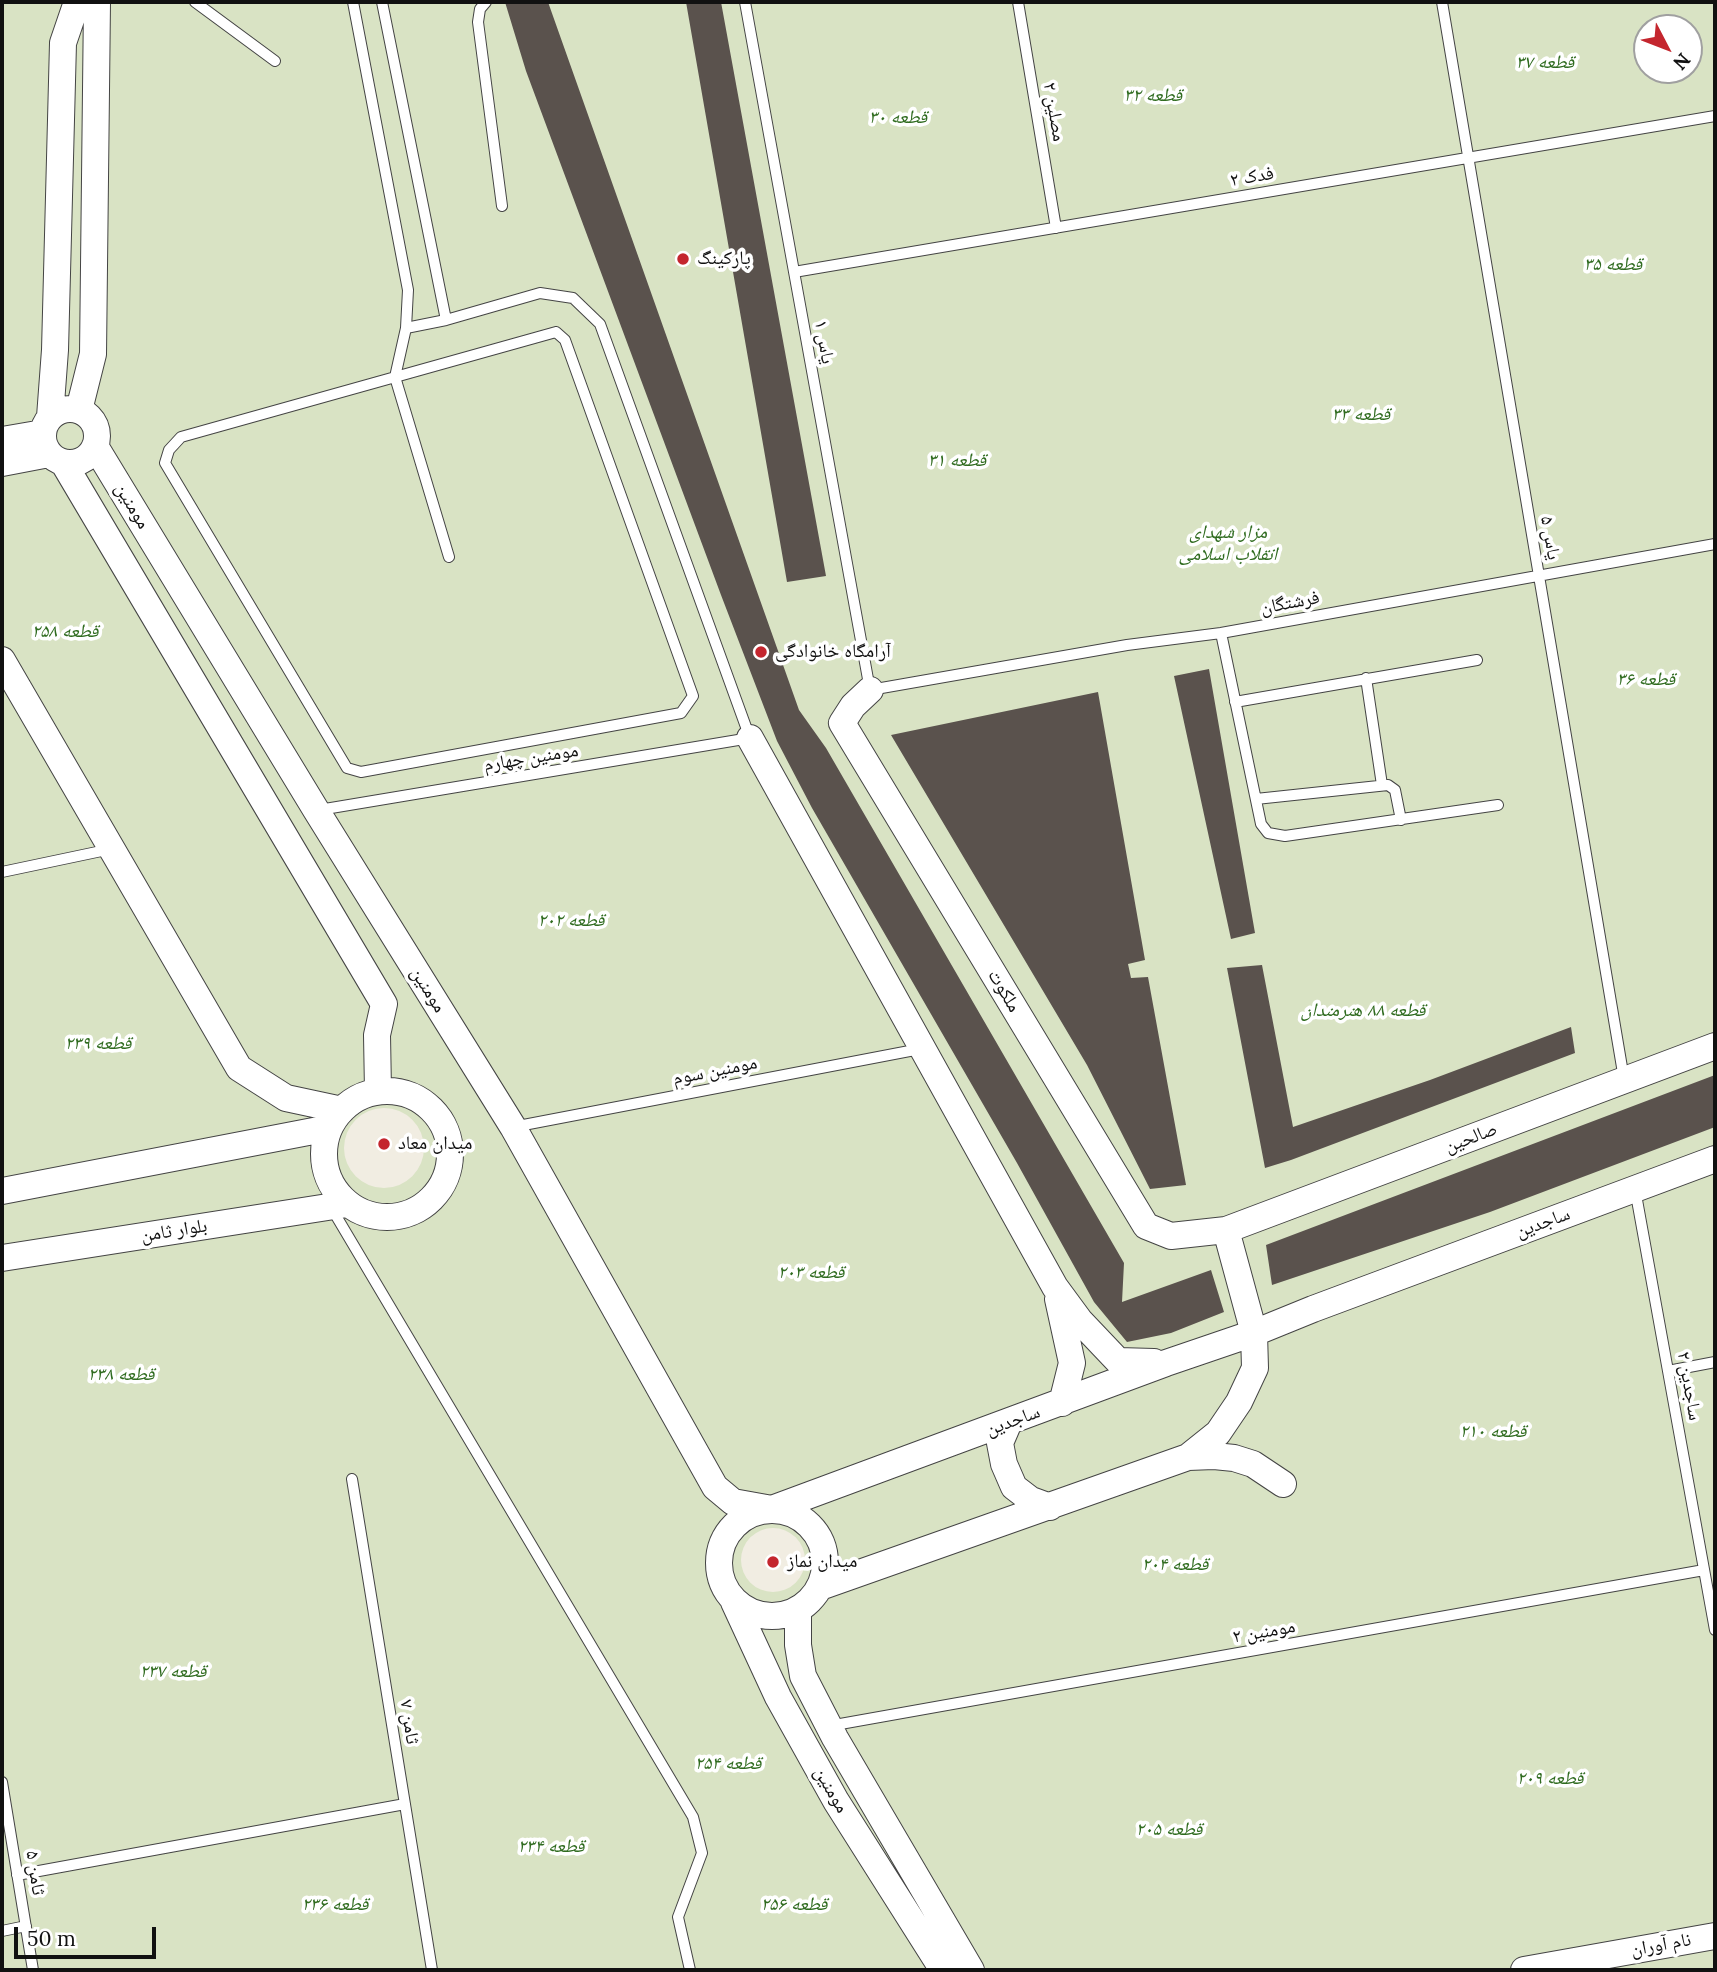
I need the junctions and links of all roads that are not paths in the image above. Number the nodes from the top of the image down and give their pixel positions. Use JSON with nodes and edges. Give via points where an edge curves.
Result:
{"nodes":[{"id":1,"x":77,"y":2,"type":"edge"},
{"id":2,"x":97,"y":2,"type":"edge"},
{"id":3,"x":195,"y":2,"type":"edge"},
{"id":4,"x":353,"y":2,"type":"edge"},
{"id":5,"x":382,"y":2,"type":"edge"},
{"id":6,"x":486,"y":2,"type":"edge"},
{"id":7,"x":744,"y":2,"type":"edge"},
{"id":8,"x":1018,"y":2,"type":"edge"},
{"id":9,"x":1441,"y":2,"type":"edge"},
{"id":10,"x":275,"y":61,"type":"dead end"},
{"id":11,"x":1715,"y":116,"type":"edge"},
{"id":12,"x":1468,"y":158,"type":"junction"},
{"id":13,"x":502,"y":206,"type":"dead end"},
{"id":14,"x":1056,"y":228,"type":"junction"},
{"id":15,"x":794,"y":272,"type":"junction"},
{"id":16,"x":446,"y":320,"type":"junction"},
{"id":17,"x":406,"y":328,"type":"junction"},
{"id":18,"x":55,"y":351,"type":"junction"},
{"id":19,"x":93,"y":354,"type":"junction"},
{"id":20,"x":395,"y":377,"type":"junction"},
{"id":21,"x":79,"y":410,"type":"junction"},
{"id":22,"x":2,"y":440,"type":"edge"},
{"id":23,"x":51,"y":441,"type":"junction"},
{"id":24,"x":95,"y":446,"type":"junction"},
{"id":25,"x":2,"y":463,"type":"edge"},
{"id":26,"x":1715,"y":544,"type":"edge"},
{"id":27,"x":449,"y":557,"type":"dead end"},
{"id":28,"x":1538,"y":575,"type":"junction"},
{"id":29,"x":1221,"y":633,"type":"junction"},
{"id":30,"x":2,"y":660,"type":"edge"},
{"id":31,"x":1477,"y":660,"type":"dead end"},
{"id":32,"x":1366,"y":678,"type":"junction"},
{"id":33,"x":870,"y":690,"type":"junction"},
{"id":34,"x":1235,"y":702,"type":"junction"},
{"id":35,"x":750,"y":738,"type":"junction"},
{"id":36,"x":1382,"y":785,"type":"junction"},
{"id":37,"x":1256,"y":799,"type":"junction"},
{"id":38,"x":1498,"y":805,"type":"dead end"},
{"id":39,"x":316,"y":810,"type":"junction"},
{"id":40,"x":1401,"y":820,"type":"junction"},
{"id":41,"x":111,"y":849,"type":"junction"},
{"id":42,"x":2,"y":872,"type":"edge"},
{"id":43,"x":1715,"y":1046,"type":"edge"},
{"id":44,"x":923,"y":1049,"type":"junction"},
{"id":45,"x":1624,"y":1081,"type":"junction"},
{"id":46,"x":378,"y":1091,"type":"junction"},
{"id":47,"x":336,"y":1119,"type":"junction"},
{"id":48,"x":513,"y":1127,"type":"junction"},
{"id":49,"x":1715,"y":1159,"type":"edge"},
{"id":50,"x":1635,"y":1189,"type":"junction"},
{"id":51,"x":2,"y":1191,"type":"edge"},
{"id":52,"x":339,"y":1205,"type":"junction"},
{"id":53,"x":1226,"y":1230,"type":"junction"},
{"id":54,"x":2,"y":1258,"type":"edge"},
{"id":55,"x":1055,"y":1287,"type":"junction"},
{"id":56,"x":1254,"y":1333,"type":"junction"},
{"id":57,"x":1715,"y":1362,"type":"edge"},
{"id":58,"x":1166,"y":1363,"type":"junction"},
{"id":59,"x":1668,"y":1371,"type":"junction"},
{"id":60,"x":1062,"y":1403,"type":"junction"},
{"id":61,"x":1009,"y":1422,"type":"junction"},
{"id":62,"x":1188,"y":1457,"type":"junction"},
{"id":63,"x":352,"y":1479,"type":"dead end"},
{"id":64,"x":1283,"y":1484,"type":"dead end"},
{"id":65,"x":1050,"y":1507,"type":"junction"},
{"id":66,"x":772,"y":1509,"type":"junction"},
{"id":67,"x":1704,"y":1570,"type":"junction"},
{"id":68,"x":820,"y":1587,"type":"junction"},
{"id":69,"x":734,"y":1602,"type":"junction"},
{"id":70,"x":798,"y":1610,"type":"junction"},
{"id":71,"x":1715,"y":1630,"type":"edge"},
{"id":72,"x":829,"y":1726,"type":"junction"},
{"id":73,"x":2,"y":1782,"type":"edge"},
{"id":74,"x":405,"y":1804,"type":"junction"},
{"id":75,"x":17,"y":1875,"type":"junction"},
{"id":76,"x":26,"y":1927,"type":"junction"},
{"id":77,"x":2,"y":1931,"type":"edge"},
{"id":78,"x":1715,"y":1936,"type":"edge"},
{"id":79,"x":33,"y":1970,"type":"edge"},
{"id":80,"x":432,"y":1970,"type":"edge"},
{"id":81,"x":690,"y":1970,"type":"edge"},
{"id":82,"x":943,"y":1970,"type":"edge"},
{"id":83,"x":971,"y":1970,"type":"edge"},
{"id":84,"x":1524,"y":1970,"type":"edge"}],
"edges":[{"from":1,"to":18,"type":"street","via":[[63,43]]},
{"from":2,"to":19,"type":"street"},
{"from":3,"to":10,"type":"lane"},
{"from":4,"to":17,"type":"lane","via":[[408,290]]},
{"from":5,"to":16,"type":"lane"},
{"from":6,"to":13,"type":"lane","via":[[478,22]]},
{"from":7,"to":15,"type":"lane","name":"یاس ۱"},
{"from":8,"to":14,"type":"lane","name":"مصلین ۲"},
{"from":9,"to":12,"type":"lane","name":"یاس ۵"},
{"from":11,"to":12,"type":"lane","name":"فدک ۲"},
{"from":12,"to":14,"type":"lane","name":"فدک ۲"},
{"from":12,"to":28,"type":"lane","name":"یاس ۵"},
{"from":14,"to":15,"type":"lane","name":"فدک ۲"},
{"from":15,"to":33,"type":"lane","name":"یاس ۱"},
{"from":16,"to":17,"type":"lane"},
{"from":16,"to":35,"type":"lane","via":[[540,293],[573,298],[600,324]]},
{"from":17,"to":20,"type":"lane"},
{"from":18,"to":19,"type":"street"},
{"from":18,"to":23,"type":"street"},
{"from":19,"to":21,"type":"street"},
{"from":20,"to":20,"type":"lane","via":[[181,437],[165,463],[347,768],[361,772],[681,713],[693,696],[565,340],[556,332]]},
{"from":20,"to":27,"type":"lane"},
{"from":21,"to":23,"type":"street","via":[[64,409]]},
{"from":21,"to":24,"type":"street","via":[[95,425]]},
{"from":22,"to":23,"type":"street"},
{"from":23,"to":24,"type":"street","via":[[78,462]]},
{"from":23,"to":25,"type":"street"},
{"from":23,"to":46,"type":"street","name":"مومنین","via":[[384,1004],[377,1035]]},
{"from":24,"to":39,"type":"street","name":"مومنین"},
{"from":26,"to":28,"type":"lane","name":"فرشتگان"},
{"from":28,"to":29,"type":"lane","name":"فرشتگان"},
{"from":28,"to":45,"type":"lane","name":"یاس ۵"},
{"from":29,"to":33,"type":"lane","name":"فرشتگان"},
{"from":29,"to":34,"type":"lane"},
{"from":30,"to":41,"type":"street"},
{"from":31,"to":32,"type":"lane"},
{"from":32,"to":34,"type":"lane"},
{"from":32,"to":36,"type":"lane"},
{"from":33,"to":53,"type":"street","name":"ملکوت","via":[[842,723],[1146,1226],[1171,1236]]},
{"from":34,"to":37,"type":"lane"},
{"from":35,"to":39,"type":"lane","name":"مومنین چهارم"},
{"from":35,"to":44,"type":"street"},
{"from":36,"to":37,"type":"lane"},
{"from":36,"to":40,"type":"lane","via":[[1394,787]]},
{"from":37,"to":40,"type":"lane","via":[[1264,830],[1278,836]]},
{"from":38,"to":40,"type":"lane"},
{"from":39,"to":48,"type":"street","name":"مومنین"},
{"from":41,"to":42,"type":"lane"},
{"from":41,"to":47,"type":"street","via":[[239,1068],[286,1098]]},
{"from":43,"to":45,"type":"street","name":"صالحین"},
{"from":44,"to":48,"type":"lane","name":"مومنین سوم"},
{"from":44,"to":55,"type":"street"},
{"from":45,"to":53,"type":"street","name":"صالحین"},
{"from":46,"to":47,"type":"street","via":[[358,1098]]},
{"from":46,"to":52,"type":"street","via":[[419,1099],[435,1112],[446,1130],[448,1171],[440,1190],[407,1215],[386,1218]]},
{"from":47,"to":51,"type":"street"},
{"from":47,"to":52,"type":"street","via":[[324,1148],[325,1169]]},
{"from":48,"to":66,"type":"street","name":"مومنین","via":[[715,1487],[733,1502]]},
{"from":49,"to":50,"type":"street","name":"ساجدین"},
{"from":50,"to":56,"type":"street","name":"ساجدین"},
{"from":50,"to":59,"type":"lane","name":"ساجدین ۲"},
{"from":52,"to":54,"type":"street","name":"بلوار ثامن"},
{"from":52,"to":81,"type":"lane","via":[[693,1817],[702,1853],[678,1917]]},
{"from":53,"to":56,"type":"street"},
{"from":55,"to":58,"type":"street","via":[[1118,1361]]},
{"from":55,"to":60,"type":"street","via":[[1072,1363]]},
{"from":56,"to":58,"type":"street","name":"ساجدین"},
{"from":56,"to":62,"type":"street","via":[[1255,1368],[1239,1402],[1217,1433]]},
{"from":57,"to":59,"type":"lane"},
{"from":58,"to":60,"type":"street","name":"ساجدین"},
{"from":59,"to":67,"type":"lane","name":"ساجدین ۲"},
{"from":60,"to":61,"type":"street","name":"ساجدین"},
{"from":61,"to":65,"type":"street","via":[[1000,1443],[1014,1487]]},
{"from":61,"to":66,"type":"street","name":"ساجدین"},
{"from":62,"to":64,"type":"street","via":[[1234,1458],[1253,1464]]},
{"from":62,"to":65,"type":"street"},
{"from":63,"to":74,"type":"lane","name":"ثامن ۷"},
{"from":65,"to":68,"type":"street"},
{"from":66,"to":68,"type":"street","via":[[806,1521],[818,1535],[825,1552]]},
{"from":66,"to":69,"type":"street","via":[[741,1520],[721,1547],[721,1580]]},
{"from":67,"to":71,"type":"lane","name":"ساجدین ۲"},
{"from":67,"to":72,"type":"lane","name":"مومنین ۲"},
{"from":68,"to":70,"type":"street"},
{"from":69,"to":70,"type":"street","via":[[765,1617]]},
{"from":69,"to":82,"type":"street","name":"مومنین","via":[[778,1697],[836,1801]]},
{"from":70,"to":72,"type":"street","name":"مومنین","via":[[803,1676]]},
{"from":72,"to":83,"type":"street","name":"مومنین"},
{"from":73,"to":75,"type":"lane","name":"ثامن ۵"},
{"from":74,"to":75,"type":"lane"},
{"from":74,"to":80,"type":"lane","name":"ثامن ۷"},
{"from":75,"to":76,"type":"lane","name":"ثامن ۵"},
{"from":76,"to":77,"type":"lane"},
{"from":76,"to":79,"type":"lane","name":"ثامن ۵"},
{"from":78,"to":84,"type":"street","name":"نام آوران"}]}
